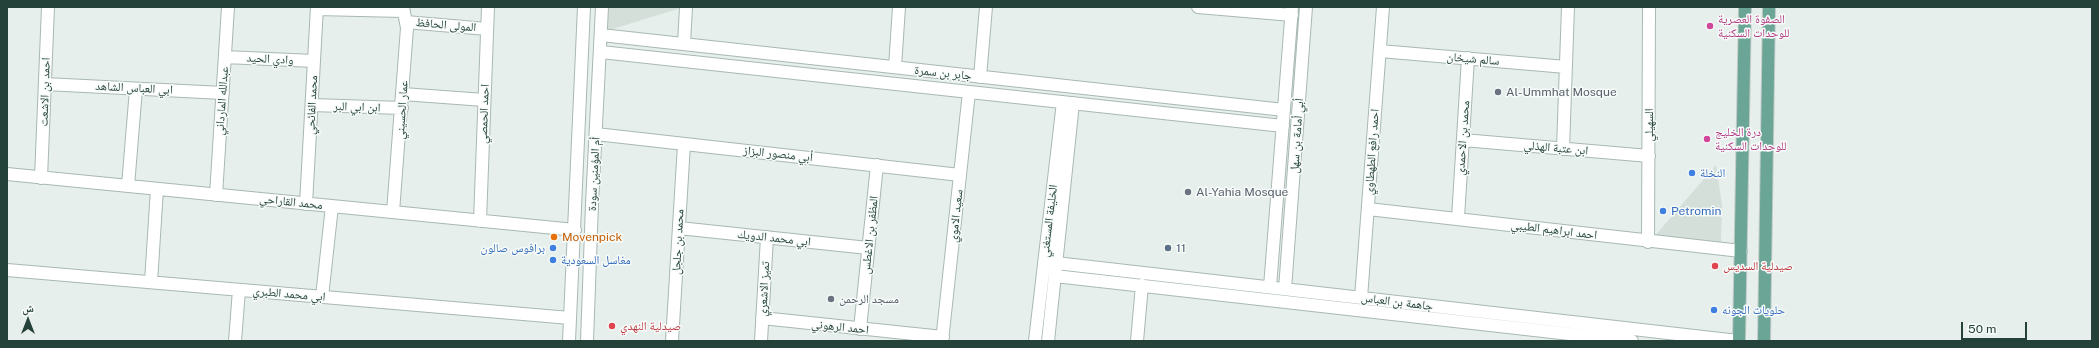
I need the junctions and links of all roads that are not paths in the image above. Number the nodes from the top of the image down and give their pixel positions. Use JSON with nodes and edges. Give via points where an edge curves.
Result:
{"nodes":[{"id":1,"x":48,"y":7,"type":"edge"},
{"id":2,"x":228,"y":7,"type":"edge"},
{"id":3,"x":488,"y":7,"type":"edge"},
{"id":4,"x":584,"y":7,"type":"edge"},
{"id":5,"x":602,"y":7,"type":"edge"},
{"id":6,"x":686,"y":7,"type":"edge"},
{"id":7,"x":899,"y":7,"type":"edge"},
{"id":8,"x":986,"y":7,"type":"edge"},
{"id":9,"x":1199,"y":7,"type":"edge"},
{"id":10,"x":1306,"y":7,"type":"edge"},
{"id":11,"x":1383,"y":7,"type":"edge"},
{"id":12,"x":1568,"y":7,"type":"edge"},
{"id":13,"x":1649,"y":7,"type":"edge"},
{"id":14,"x":1745,"y":7,"type":"edge"},
{"id":15,"x":1769,"y":7,"type":"edge"},
{"id":16,"x":317,"y":8,"type":"edge"},
{"id":17,"x":1292,"y":11,"type":"edge"},
{"id":18,"x":404,"y":13,"type":"edge"},
{"id":19,"x":487,"y":29,"type":"junction"},
{"id":20,"x":601,"y":35,"type":"junction"},
{"id":21,"x":684,"y":44,"type":"junction"},
{"id":22,"x":1380,"y":51,"type":"junction"},
{"id":23,"x":601,"y":52,"type":"junction"},
{"id":24,"x":225,"y":57,"type":"junction"},
{"id":25,"x":1468,"y":58,"type":"junction"},
{"id":26,"x":314,"y":61,"type":"junction"},
{"id":27,"x":895,"y":67,"type":"junction"},
{"id":28,"x":1566,"y":67,"type":"junction"},
{"id":29,"x":980,"y":77,"type":"junction"},
{"id":30,"x":45,"y":84,"type":"junction"},
{"id":31,"x":136,"y":89,"type":"junction"},
{"id":32,"x":969,"y":92,"type":"junction"},
{"id":33,"x":223,"y":93,"type":"junction"},
{"id":34,"x":403,"y":94,"type":"junction"},
{"id":35,"x":484,"y":100,"type":"junction"},
{"id":36,"x":1068,"y":102,"type":"junction"},
{"id":37,"x":312,"y":105,"type":"junction"},
{"id":38,"x":402,"y":108,"type":"junction"},
{"id":39,"x":1284,"y":110,"type":"junction"},
{"id":40,"x":1283,"y":126,"type":"junction"},
{"id":41,"x":596,"y":134,"type":"junction"},
{"id":42,"x":1463,"y":140,"type":"junction"},
{"id":43,"x":684,"y":144,"type":"junction"},
{"id":44,"x":1563,"y":149,"type":"junction"},
{"id":45,"x":1648,"y":156,"type":"junction"},
{"id":46,"x":877,"y":165,"type":"junction"},
{"id":47,"x":7,"y":174,"type":"edge"},
{"id":48,"x":960,"y":175,"type":"junction"},
{"id":49,"x":41,"y":178,"type":"junction"},
{"id":50,"x":128,"y":186,"type":"junction"},
{"id":51,"x":157,"y":189,"type":"junction"},
{"id":52,"x":216,"y":195,"type":"junction"},
{"id":53,"x":306,"y":204,"type":"junction"},
{"id":54,"x":332,"y":206,"type":"junction"},
{"id":55,"x":1368,"y":209,"type":"junction"},
{"id":56,"x":393,"y":212,"type":"junction"},
{"id":57,"x":1458,"y":218,"type":"junction"},
{"id":58,"x":480,"y":221,"type":"junction"},
{"id":59,"x":679,"y":228,"type":"junction"},
{"id":60,"x":575,"y":230,"type":"junction"},
{"id":61,"x":767,"y":237,"type":"junction"},
{"id":62,"x":1648,"y":242,"type":"junction"},
{"id":63,"x":868,"y":248,"type":"junction"},
{"id":64,"x":1741,"y":251,"type":"junction"},
{"id":65,"x":1056,"y":263,"type":"junction"},
{"id":66,"x":7,"y":270,"type":"edge"},
{"id":67,"x":1055,"y":276,"type":"junction"},
{"id":68,"x":151,"y":282,"type":"junction"},
{"id":69,"x":1142,"y":285,"type":"junction"},
{"id":70,"x":1270,"y":287,"type":"junction"},
{"id":71,"x":1285,"y":289,"type":"junction"},
{"id":72,"x":239,"y":290,"type":"junction"},
{"id":73,"x":322,"y":297,"type":"junction"},
{"id":74,"x":1361,"y":298,"type":"junction"},
{"id":75,"x":570,"y":318,"type":"junction"},
{"id":76,"x":762,"y":318,"type":"junction"},
{"id":77,"x":860,"y":329,"type":"junction"},
{"id":78,"x":1556,"y":336,"type":"edge"},
{"id":79,"x":943,"y":339,"type":"edge"},
{"id":80,"x":235,"y":341,"type":"edge"},
{"id":81,"x":569,"y":341,"type":"edge"},
{"id":82,"x":588,"y":341,"type":"edge"},
{"id":83,"x":672,"y":341,"type":"edge"},
{"id":84,"x":761,"y":341,"type":"edge"},
{"id":85,"x":1035,"y":341,"type":"edge"},
{"id":86,"x":1048,"y":341,"type":"edge"},
{"id":87,"x":1137,"y":341,"type":"edge"},
{"id":88,"x":1632,"y":341,"type":"edge"},
{"id":89,"x":1739,"y":341,"type":"edge"},
{"id":90,"x":1764,"y":341,"type":"edge"}],
"edges":[{"from":1,"to":30,"type":"street","name":"احمد بن الاشعت"},
{"from":2,"to":24,"type":"street","name":"عبدالله المارداني"},
{"from":3,"to":19,"type":"street","name":"احمد الحمصي"},
{"from":4,"to":60,"type":"street","name":"أم المؤمنين سودة"},
{"from":5,"to":20,"type":"street","name":"أم المؤمنين سودة"},
{"from":6,"to":21,"type":"street"},
{"from":7,"to":27,"type":"street"},
{"from":8,"to":29,"type":"street"},
{"from":9,"to":17,"type":"street"},
{"from":10,"to":71,"type":"street","name":"أبي أمامة بن سهل"},
{"from":11,"to":22,"type":"street","name":"احمد رافع الطهطاوي"},
{"from":12,"to":28,"type":"street"},
{"from":13,"to":45,"type":"street","name":"السهيلي"},
{"from":14,"to":64,"type":"main road"},
{"from":15,"to":90,"type":"main road"},
{"from":16,"to":18,"type":"street","name":"المولى الحافظ"},
{"from":16,"to":26,"type":"street","name":"محمد الفائحي"},
{"from":17,"to":39,"type":"street","name":"أبي أمامة بن سهل"},
{"from":18,"to":19,"type":"street","name":"المولى الحافظ"},
{"from":18,"to":34,"type":"street","name":"عمار الحسيني","via":[[407,28]]},
{"from":19,"to":35,"type":"street","name":"احمد الحمصي"},
{"from":20,"to":21,"type":"street","name":"جابر بن سمرة"},
{"from":20,"to":23,"type":"street","name":"أم المؤمنين سودة"},
{"from":21,"to":27,"type":"street","name":"جابر بن سمرة"},
{"from":22,"to":25,"type":"street","name":"سالم شيخان"},
{"from":22,"to":55,"type":"street","name":"احمد رافع الطهطاوي"},
{"from":23,"to":32,"type":"street","name":"جابر بن سمرة"},
{"from":23,"to":41,"type":"street","name":"أم المؤمنين سودة"},
{"from":24,"to":26,"type":"street","name":"وادي الحيد"},
{"from":24,"to":33,"type":"street","name":"عبدالله المارداني"},
{"from":25,"to":28,"type":"street","name":"سالم شيخان"},
{"from":25,"to":42,"type":"street","name":"محمد بن الاحمدي"},
{"from":26,"to":37,"type":"street","name":"محمد الفائحي"},
{"from":27,"to":29,"type":"street","name":"جابر بن سمرة"},
{"from":28,"to":44,"type":"street"},
{"from":29,"to":39,"type":"street","name":"جابر بن سمرة"},
{"from":30,"to":31,"type":"street","name":"ابي العباس الشاهد"},
{"from":30,"to":49,"type":"street","name":"احمد بن الاشعت"},
{"from":31,"to":33,"type":"street","name":"ابي العباس الشاهد"},
{"from":31,"to":50,"type":"street"},
{"from":32,"to":36,"type":"street","name":"جابر بن سمرة"},
{"from":32,"to":48,"type":"street","name":"سعيد الاموي"},
{"from":33,"to":52,"type":"street","name":"عبدالله المارداني"},
{"from":34,"to":35,"type":"street"},
{"from":34,"to":38,"type":"street","name":"عمار الحسيني"},
{"from":35,"to":58,"type":"street","name":"احمد الحمصي"},
{"from":36,"to":40,"type":"street","name":"جابر بن سمرة"},
{"from":36,"to":65,"type":"street","name":"الخليفة المستغني"},
{"from":36,"to":85,"type":"street","name":"الخليفة المستغني"},
{"from":37,"to":38,"type":"street","name":"ابن ابي البر"},
{"from":37,"to":53,"type":"street","name":"محمد الفائحي"},
{"from":38,"to":56,"type":"street","name":"عمار الحسيني"},
{"from":39,"to":40,"type":"street","name":"أبي أمامة بن سهل"},
{"from":40,"to":70,"type":"street","name":"أبي أمامة بن سهل"},
{"from":41,"to":43,"type":"street","name":"أبي منصور البزاز"},
{"from":41,"to":82,"type":"street","name":"أم المؤمنين سودة"},
{"from":42,"to":44,"type":"street","name":"ابن عتبة الهذلي"},
{"from":42,"to":57,"type":"street","name":"محمد بن الاحمدي"},
{"from":43,"to":46,"type":"street","name":"أبي منصور البزاز"},
{"from":43,"to":59,"type":"street","name":"محمد بن جلجل"},
{"from":44,"to":45,"type":"street","name":"ابن عتبة الهذلي"},
{"from":45,"to":62,"type":"street","name":"السهيلي"},
{"from":46,"to":48,"type":"street","name":"أبي منصور البزاز"},
{"from":46,"to":63,"type":"street","name":"المظفر بن الاغطس"},
{"from":47,"to":49,"type":"street","name":"محمد القاراحي"},
{"from":48,"to":79,"type":"street","name":"سعيد الاموي"},
{"from":49,"to":50,"type":"street","name":"محمد القاراحي"},
{"from":50,"to":51,"type":"street","name":"محمد القاراحي"},
{"from":51,"to":52,"type":"street","name":"محمد القاراحي"},
{"from":51,"to":68,"type":"street"},
{"from":52,"to":53,"type":"street","name":"محمد القاراحي"},
{"from":53,"to":54,"type":"street","name":"محمد القاراحي"},
{"from":54,"to":56,"type":"street","name":"محمد القاراحي"},
{"from":54,"to":73,"type":"street"},
{"from":55,"to":57,"type":"street","name":"احمد ابراهيم الطيبي"},
{"from":55,"to":74,"type":"street","name":"احمد رافع الطهطاوي"},
{"from":56,"to":58,"type":"street","name":"محمد القاراحي"},
{"from":57,"to":62,"type":"street","name":"احمد ابراهيم الطيبي"},
{"from":58,"to":60,"type":"street","name":"محمد القاراحي"},
{"from":59,"to":61,"type":"street","name":"ابي محمد الدويك"},
{"from":59,"to":83,"type":"street","name":"محمد بن جلجل"},
{"from":60,"to":75,"type":"street","name":"أم المؤمنين سودة"},
{"from":61,"to":63,"type":"street","name":"ابي محمد الدويك"},
{"from":61,"to":76,"type":"street","name":"تميز الاشعري"},
{"from":62,"to":64,"type":"street","name":"احمد ابراهيم الطيبي"},
{"from":63,"to":77,"type":"street","name":"المظفر بن الاغطس"},
{"from":64,"to":89,"type":"main road"},
{"from":65,"to":67,"type":"street","name":"الخليفة المستغني"},
{"from":65,"to":70,"type":"street","name":"جاهمة بن العباس"},
{"from":66,"to":68,"type":"street","name":"ابي محمد الطبري"},
{"from":67,"to":69,"type":"street","name":"جاهمة بن العباس"},
{"from":67,"to":86,"type":"street","name":"الخليفة المستغني"},
{"from":68,"to":72,"type":"street","name":"ابي محمد الطبري"},
{"from":69,"to":78,"type":"street","name":"جاهمة بن العباس"},
{"from":69,"to":87,"type":"street"},
{"from":70,"to":71,"type":"street","name":"جاهمة بن العباس"},
{"from":71,"to":74,"type":"street","name":"جاهمة بن العباس"},
{"from":72,"to":73,"type":"street","name":"ابي محمد الطبري"},
{"from":72,"to":80,"type":"street"},
{"from":73,"to":75,"type":"street","name":"ابي محمد الطبري"},
{"from":74,"to":89,"type":"street","name":"جاهمة بن العباس"},
{"from":75,"to":81,"type":"street","name":"أم المؤمنين سودة"},
{"from":76,"to":77,"type":"street","name":"احمد الرهوني"},
{"from":76,"to":84,"type":"street","name":"تميز الاشعري"},
{"from":77,"to":79,"type":"street","name":"احمد الرهوني"},
{"from":78,"to":88,"type":"street","name":"جاهمة بن العباس"}]}
